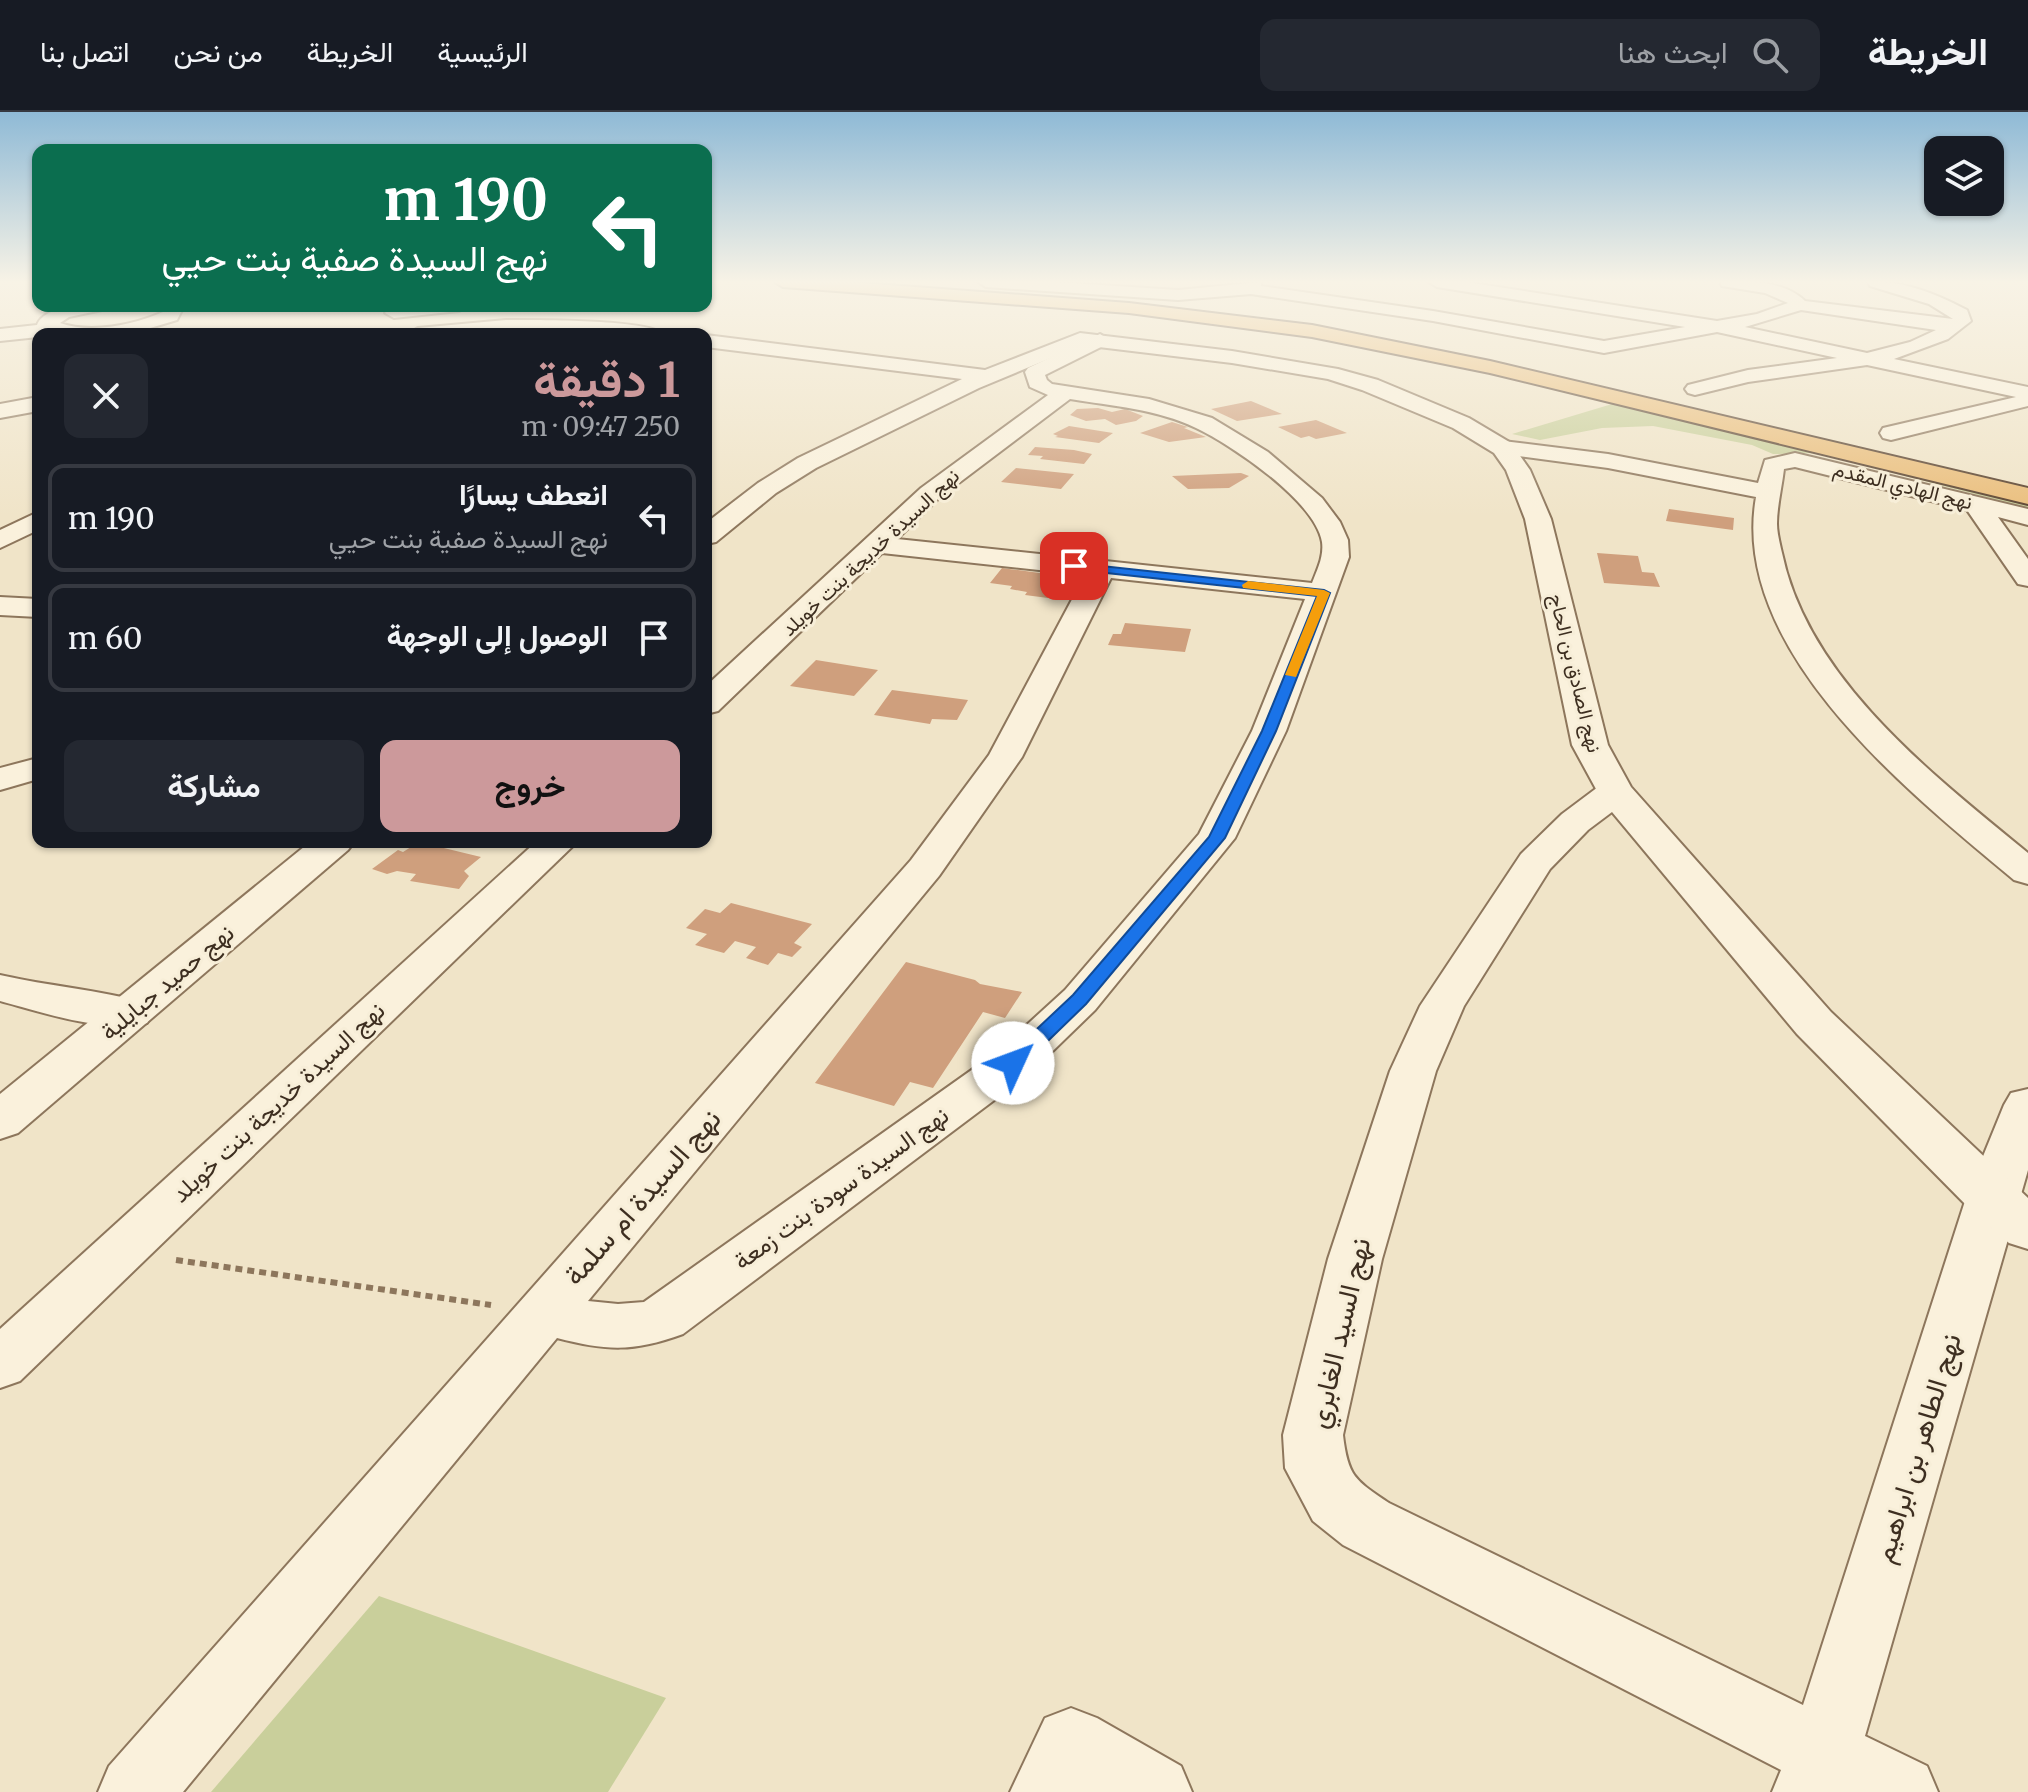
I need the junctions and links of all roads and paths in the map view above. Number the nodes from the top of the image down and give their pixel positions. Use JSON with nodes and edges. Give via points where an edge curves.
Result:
{"nodes":[{"id":1,"x":800,"y":360,"type":"edge"},
{"id":2,"x":841,"y":360,"type":"edge"},
{"id":3,"x":1032,"y":360,"type":"edge"},
{"id":4,"x":1054,"y":360,"type":"edge"},
{"id":5,"x":1242,"y":360,"type":"edge"},
{"id":6,"x":1457,"y":360,"type":"edge"},
{"id":7,"x":1496,"y":360,"type":"edge"},
{"id":8,"x":1848,"y":360,"type":"edge"},
{"id":9,"x":1885,"y":360,"type":"edge"},
{"id":10,"x":1888,"y":360,"type":"edge"},
{"id":11,"x":978,"y":380,"type":"junction"},
{"id":12,"x":2028,"y":387,"type":"edge"},
{"id":13,"x":1695,"y":389,"type":"dead end"},
{"id":14,"x":1066,"y":392,"type":"junction"},
{"id":15,"x":2028,"y":393,"type":"edge"},
{"id":16,"x":32,"y":398,"type":"edge"},
{"id":17,"x":2028,"y":400,"type":"edge"},
{"id":18,"x":0,"y":403,"type":"edge"},
{"id":19,"x":32,"y":405,"type":"edge"},
{"id":20,"x":0,"y":411,"type":"edge"},
{"id":21,"x":1891,"y":433,"type":"dead end"},
{"id":22,"x":1503,"y":448,"type":"junction"},
{"id":23,"x":1770,"y":477,"type":"junction"},
{"id":24,"x":2028,"y":485,"type":"edge"},
{"id":25,"x":2028,"y":496,"type":"edge"},
{"id":26,"x":1975,"y":503,"type":"junction"},
{"id":27,"x":2028,"y":517,"type":"edge"},
{"id":28,"x":32,"y":523,"type":"edge"},
{"id":29,"x":712,"y":532,"type":"edge"},
{"id":30,"x":0,"y":540,"type":"edge"},
{"id":31,"x":874,"y":544,"type":"junction"},
{"id":32,"x":1102,"y":569,"type":"junction"},
{"id":33,"x":2028,"y":578,"type":"edge"},
{"id":34,"x":0,"y":586,"type":"edge"},
{"id":35,"x":32,"y":588,"type":"edge"},
{"id":36,"x":1324,"y":593,"type":"junction"},
{"id":37,"x":0,"y":606,"type":"edge"},
{"id":38,"x":32,"y":608,"type":"edge"},
{"id":39,"x":712,"y":698,"type":"edge"},
{"id":40,"x":32,"y":770,"type":"edge"},
{"id":41,"x":0,"y":779,"type":"edge"},
{"id":42,"x":1615,"y":792,"type":"junction"},
{"id":43,"x":327,"y":848,"type":"edge"},
{"id":44,"x":552,"y":848,"type":"edge"},
{"id":45,"x":2028,"y":872,"type":"edge"},
{"id":46,"x":0,"y":988,"type":"edge"},
{"id":47,"x":131,"y":1013,"type":"junction"},
{"id":48,"x":2028,"y":1105,"type":"edge"},
{"id":49,"x":0,"y":1121,"type":"edge"},
{"id":50,"x":2010,"y":1213,"type":"edge"},
{"id":51,"x":120,"y":1252,"type":"junction"},
{"id":52,"x":543,"y":1312,"type":"junction"},
{"id":53,"x":12,"y":1340,"type":"edge"},
{"id":54,"x":1817,"y":1772,"type":"edge"},
{"id":55,"x":135,"y":1792,"type":"edge"},
{"id":56,"x":1047,"y":1792,"type":"edge"},
{"id":57,"x":1155,"y":1792,"type":"edge"},
{"id":58,"x":1901,"y":1792,"type":"edge"}],
"edges":[{"from":1,"to":11,"type":"street"},
{"from":2,"to":11,"type":"street"},
{"from":3,"to":11,"type":"street"},
{"from":4,"to":14,"type":"street","via":[[1035,372],[1037,383]]},
{"from":5,"to":22,"type":"street","name":"نهج الصادق بن الحاج","via":[[1331,373],[1370,385],[1461,423]]},
{"from":6,"to":25,"type":"highway"},
{"from":7,"to":24,"type":"highway"},
{"from":8,"to":13,"type":"street"},
{"from":9,"to":15,"type":"street"},
{"from":10,"to":12,"type":"street"},
{"from":11,"to":29,"type":"street","via":[[792,472]]},
{"from":14,"to":31,"type":"street","name":"نهج السيدة خديجة بنت خويلد","via":[[960,468]]},
{"from":14,"to":36,"type":"street","name":"نهج السيدة سودة بنت زمعة","via":[[1182,414],[1260,457],[1313,503],[1335,540],[1336,557]]},
{"from":16,"to":18,"type":"street"},
{"from":17,"to":21,"type":"street"},
{"from":19,"to":20,"type":"street"},
{"from":22,"to":23,"type":"street","name":"نهج الهادي المقدم"},
{"from":22,"to":42,"type":"street","name":"نهج الصادق بن الحاج","via":[[1538,519],[1590,745]]},
{"from":23,"to":26,"type":"street","name":"نهج الهادي المقدم","via":[[1808,461]]},
{"from":23,"to":45,"type":"street","via":[[1764,538],[1784,607],[1821,672],[1845,705],[1908,769]]},
{"from":26,"to":27,"type":"street","name":"نهج الهادي المقدم"},
{"from":26,"to":33,"type":"street"},
{"from":28,"to":30,"type":"street"},
{"from":31,"to":32,"type":"street"},
{"from":31,"to":39,"type":"street","name":"نهج السيدة خديجة بنت خويلد"},
{"from":32,"to":36,"type":"street"},
{"from":32,"to":52,"type":"street","name":"نهج السيدة ام سلمة","via":[[1005,757],[942,846]]},
{"from":34,"to":35,"type":"street"},
{"from":36,"to":52,"type":"street","name":"نهج السيدة سودة بنت زمعة","via":[[1269,731],[1216,838],[1080,1000],[1013,1063],[663,1318],[620,1328]]},
{"from":37,"to":38,"type":"street"},
{"from":40,"to":41,"type":"street"},
{"from":42,"to":50,"type":"street","name":"نهج الصادق بن الحاج","via":[[1814,1023]]},
{"from":42,"to":54,"type":"street","name":"نهج السيد الغابري","via":[[1535,862],[1442,1006],[1413,1071],[1355,1259],[1313,1435],[1316,1468],[1335,1501],[1366,1524]]},
{"from":43,"to":47,"type":"street","name":"نهج حميد جبايلية"},
{"from":44,"to":51,"type":"street","name":"نهج السيدة خديجة بنت خويلد"},
{"from":46,"to":47,"type":"street"},
{"from":47,"to":49,"type":"street","name":"نهج حميد جبايلية"},
{"from":48,"to":50,"type":"street","name":"نهج الطاهر بن ابراهيم"},
{"from":50,"to":54,"type":"street","name":"نهج الطاهر بن ابراهيم"},
{"from":51,"to":52,"type":"path"},
{"from":51,"to":53,"type":"street","name":"نهج السيدة خديجة بنت خويلد"},
{"from":52,"to":55,"type":"street","name":"نهج السيدة ام سلمة"},
{"from":54,"to":58,"type":"street","name":"نهج السيد الغابري"},
{"from":56,"to":57,"type":"street","via":[[1071,1744]]}]}
